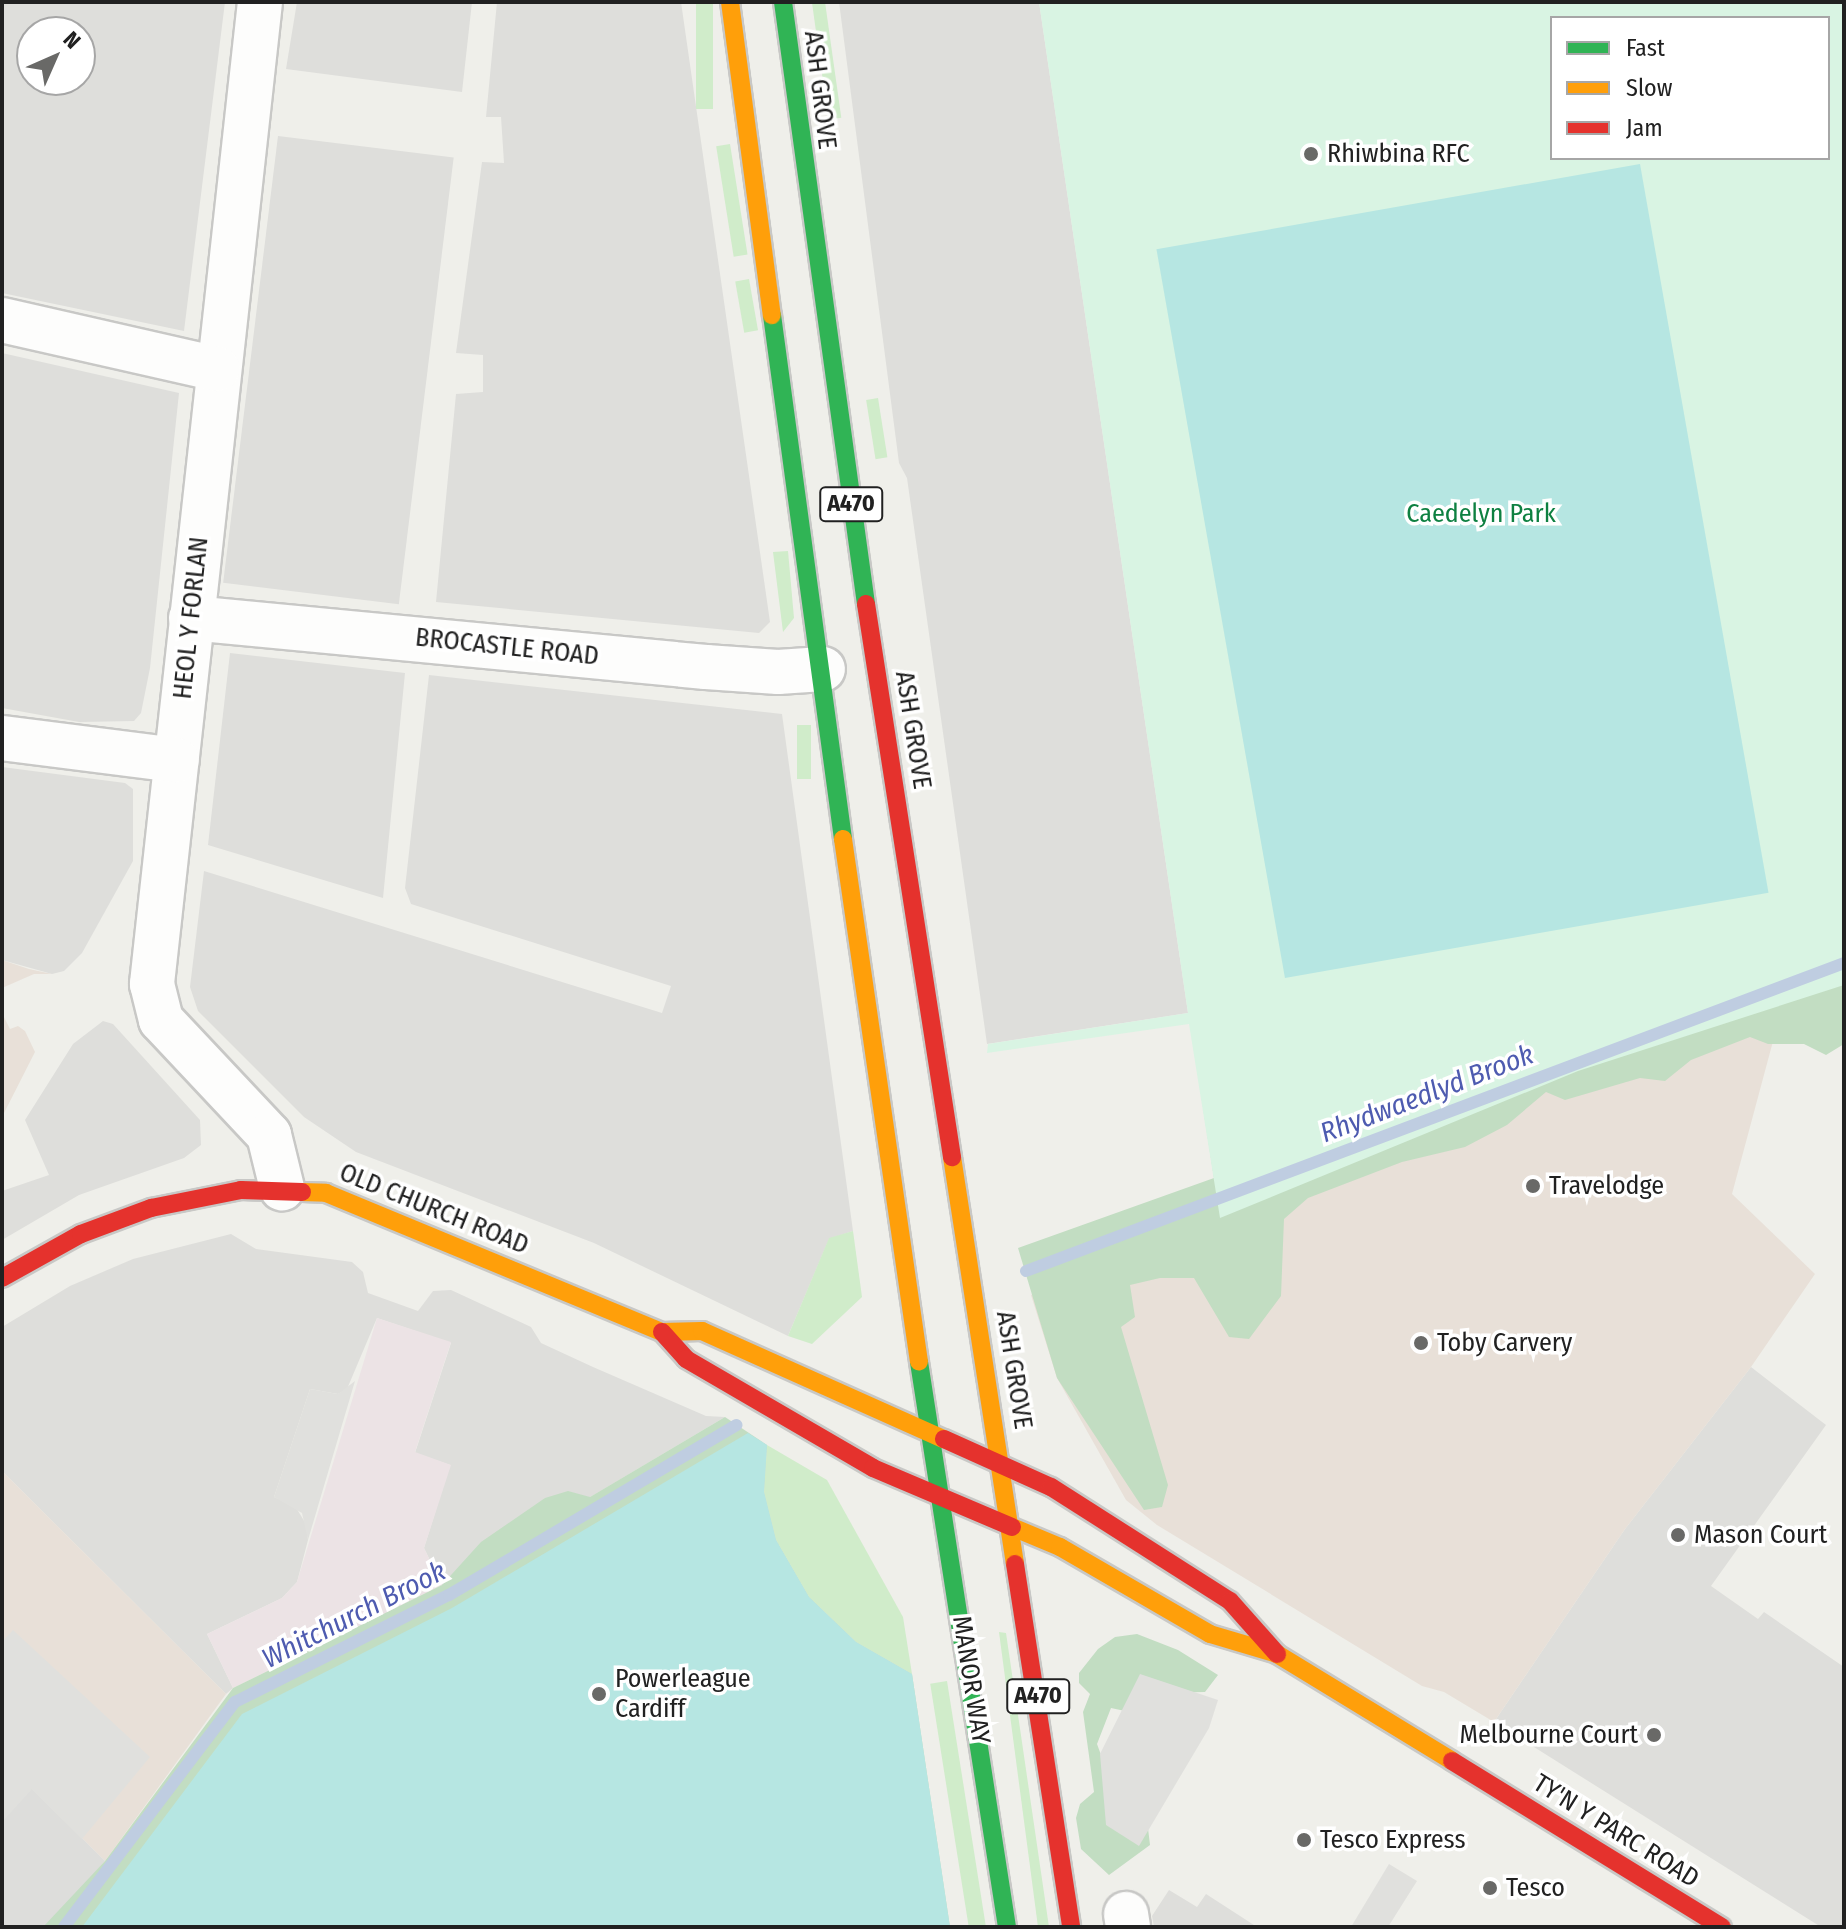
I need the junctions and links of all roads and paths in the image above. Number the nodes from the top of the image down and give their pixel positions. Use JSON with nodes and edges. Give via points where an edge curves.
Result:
{"nodes":[{"id":1,"x":260,"y":2,"type":"edge"},
{"id":2,"x":730,"y":2,"type":"edge"},
{"id":3,"x":783,"y":2,"type":"edge"},
{"id":4,"x":2,"y":320,"type":"edge"},
{"id":5,"x":217,"y":369,"type":"junction"},
{"id":6,"x":191,"y":618,"type":"junction"},
{"id":7,"x":823,"y":669,"type":"junction"},
{"id":8,"x":2,"y":738,"type":"edge"},
{"id":9,"x":177,"y":760,"type":"junction"},
{"id":10,"x":282,"y":1188,"type":"junction"},
{"id":11,"x":2,"y":1278,"type":"edge"},
{"id":12,"x":662,"y":1332,"type":"junction"},
{"id":13,"x":932,"y":1433,"type":"junction"},
{"id":14,"x":969,"y":1450,"type":"joint"},
{"id":15,"x":1002,"y":1465,"type":"junction"},
{"id":16,"x":939,"y":1496,"type":"junction"},
{"id":17,"x":974,"y":1511,"type":"joint"},
{"id":18,"x":1008,"y":1525,"type":"junction"},
{"id":19,"x":1277,"y":1654,"type":"junction"},
{"id":20,"x":1007,"y":1927,"type":"edge"},
{"id":21,"x":1071,"y":1927,"type":"edge"},
{"id":22,"x":1722,"y":1927,"type":"edge"}],
"edges":[{"from":1,"to":5,"type":"street","name":"HEOL Y FORLAN"},
{"from":2,"to":7,"type":"main road","number":"A470"},
{"from":3,"to":15,"type":"main road","name":"ASH GROVE","number":"A470","via":[[856,538]]},
{"from":4,"to":5,"type":"street"},
{"from":5,"to":6,"type":"street","name":"HEOL Y FORLAN"},
{"from":6,"to":7,"type":"street","name":"BROCASTLE ROAD","via":[[706,667]]},
{"from":6,"to":9,"type":"street","name":"HEOL Y FORLAN"},
{"from":7,"to":13,"type":"main road","number":"A470","via":[[876,1086]]},
{"from":8,"to":9,"type":"street"},
{"from":9,"to":10,"type":"street","name":"HEOL Y FORLAN","via":[[152,984],[154,1007],[269,1135]]},
{"from":10,"to":11,"type":"main road","name":"OLD CHURCH ROAD","via":[[241,1190],[151,1208],[81,1234]]},
{"from":10,"to":12,"type":"main road","name":"OLD CHURCH ROAD","via":[[326,1193],[363,1205]]},
{"from":12,"to":13,"type":"main road","name":"OLD CHURCH ROAD","via":[[702,1331]]},
{"from":12,"to":16,"type":"main road","name":"OLD CHURCH ROAD","via":[[686,1359],[873,1468]]},
{"from":13,"to":14,"type":"main road","name":"OLD CHURCH ROAD"},
{"from":13,"to":16,"type":"main road","name":"MANOR WAY","number":"A470"},
{"from":14,"to":15,"type":"main road","name":"TY'N Y PARC ROAD"},
{"from":15,"to":18,"type":"main road","number":"A470"},
{"from":15,"to":19,"type":"main road","name":"TY'N Y PARC ROAD","via":[[1051,1487],[1230,1601]]},
{"from":16,"to":17,"type":"main road","name":"OLD CHURCH ROAD"},
{"from":16,"to":20,"type":"main road","name":"MANOR WAY","number":"A470","via":[[968,1653]]},
{"from":17,"to":18,"type":"main road","name":"TY'N Y PARC ROAD"},
{"from":18,"to":19,"type":"main road","name":"TY'N Y PARC ROAD","via":[[1060,1547],[1210,1634]]},
{"from":18,"to":21,"type":"main road","number":"A470"},
{"from":19,"to":22,"type":"main road","name":"TY'N Y PARC ROAD"}]}
